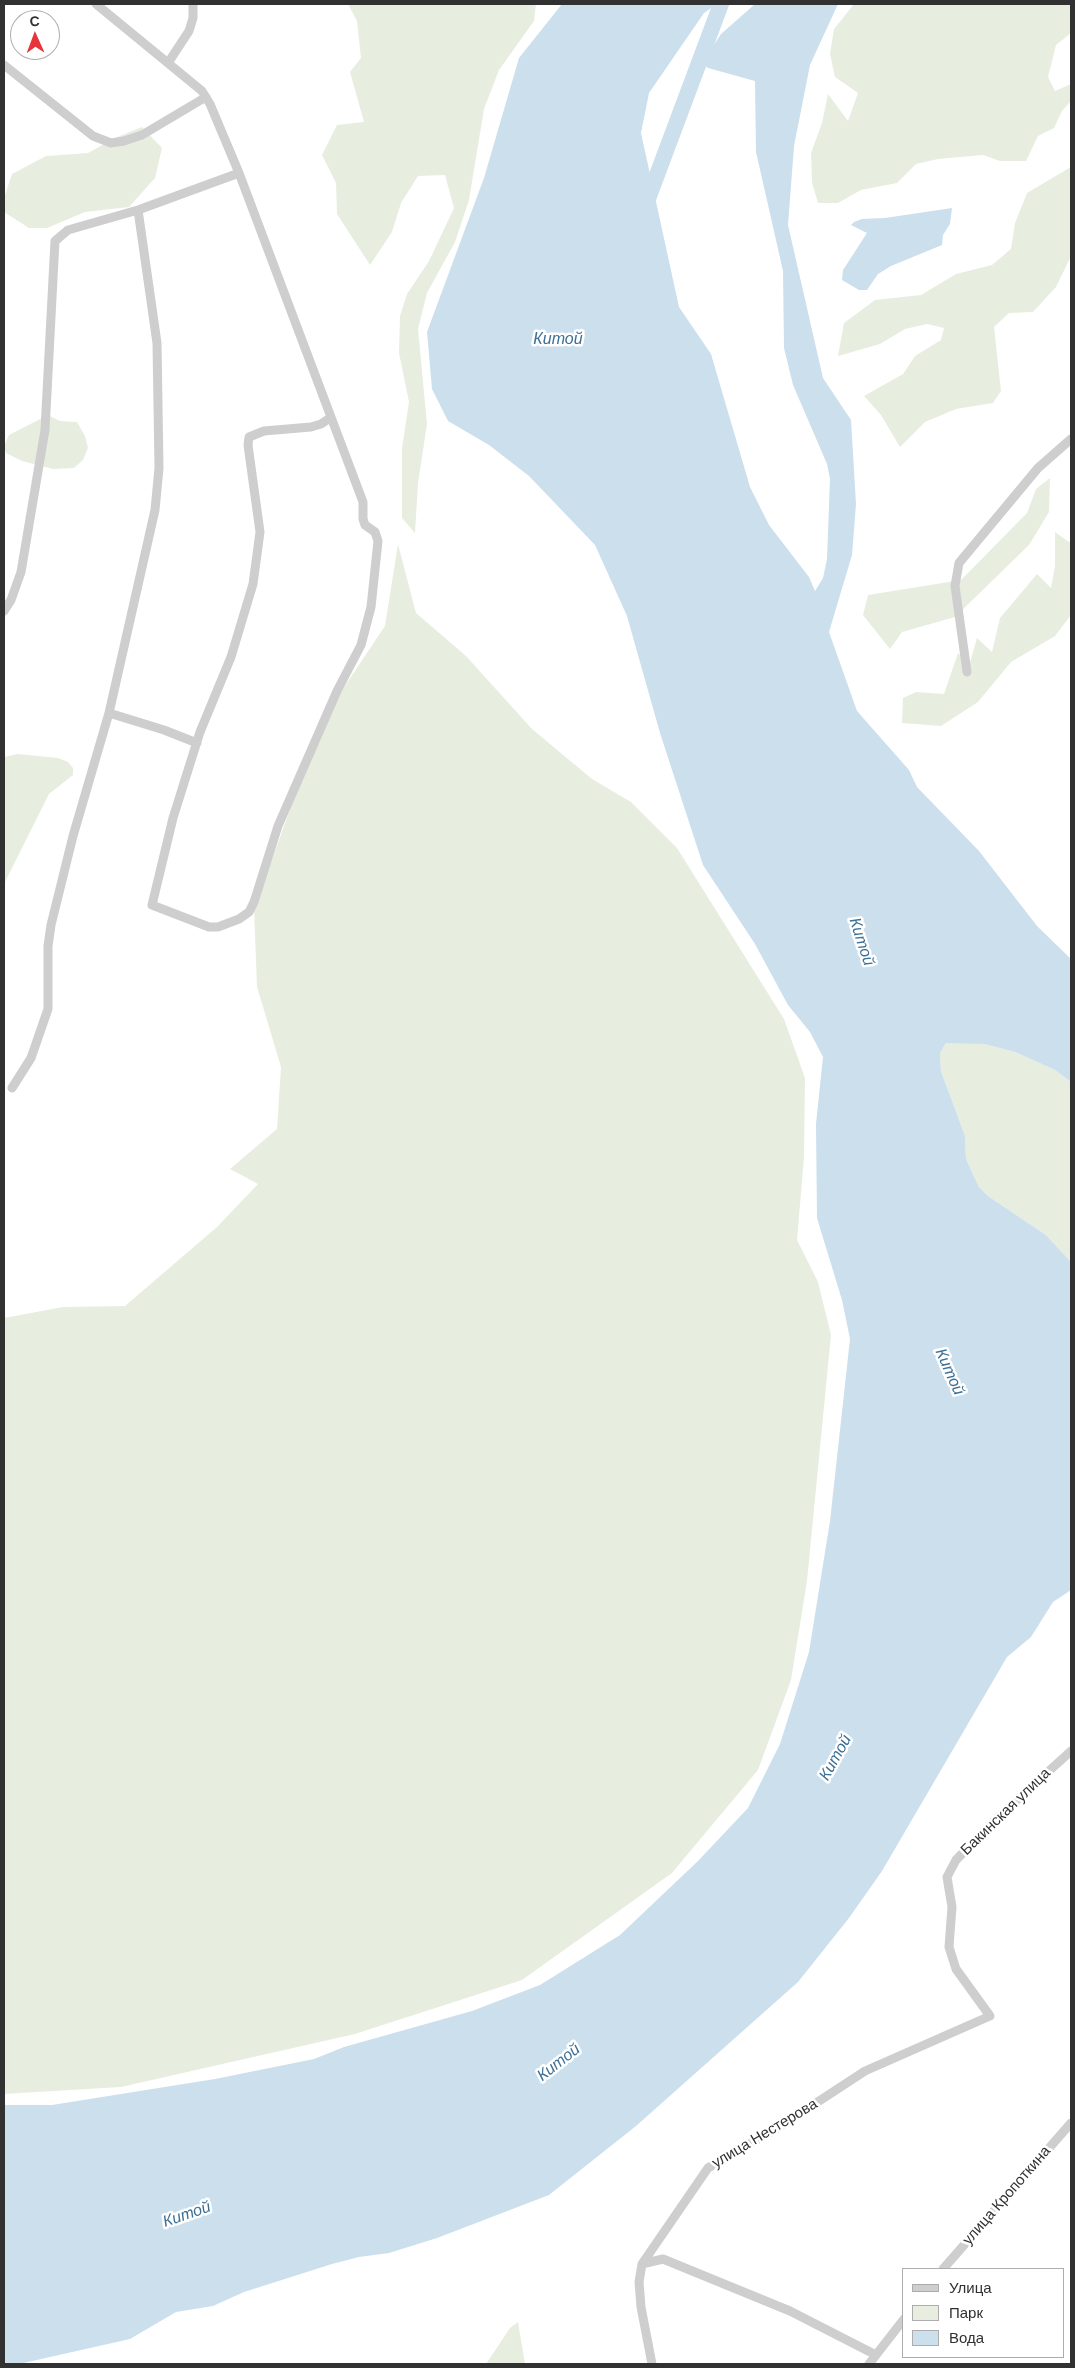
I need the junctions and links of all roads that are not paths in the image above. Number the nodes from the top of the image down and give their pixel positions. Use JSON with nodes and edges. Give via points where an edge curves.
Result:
{"nodes":[{"id":1,"x":96,"y":4,"type":"edge"},
{"id":2,"x":193,"y":4,"type":"edge"},
{"id":3,"x":168,"y":62,"type":"junction"},
{"id":4,"x":4,"y":64,"type":"edge"},
{"id":5,"x":206,"y":97,"type":"junction"},
{"id":6,"x":239,"y":173,"type":"junction"},
{"id":7,"x":138,"y":210,"type":"junction"},
{"id":8,"x":330,"y":418,"type":"junction"},
{"id":9,"x":1071,"y":439,"type":"edge"},
{"id":10,"x":4,"y":611,"type":"edge"},
{"id":11,"x":967,"y":672,"type":"dead end"},
{"id":12,"x":109,"y":713,"type":"junction"},
{"id":13,"x":198,"y":743,"type":"junction"},
{"id":14,"x":12,"y":1088,"type":"dead end"},
{"id":15,"x":1071,"y":1751,"type":"edge"},
{"id":16,"x":990,"y":2016,"type":"joint"},
{"id":17,"x":1071,"y":2123,"type":"edge"},
{"id":18,"x":642,"y":2264,"type":"junction"},
{"id":19,"x":945,"y":2268,"type":"edge"},
{"id":20,"x":902,"y":2322,"type":"edge"},
{"id":21,"x":876,"y":2355,"type":"junction"},
{"id":22,"x":652,"y":2364,"type":"edge"},
{"id":23,"x":869,"y":2364,"type":"edge"}],
"edges":[{"from":1,"to":3,"type":"street"},
{"from":2,"to":3,"type":"street","via":[[189,31]]},
{"from":3,"to":5,"type":"street"},
{"from":4,"to":5,"type":"street","via":[[93,136],[111,143],[142,135]]},
{"from":5,"to":6,"type":"street"},
{"from":6,"to":7,"type":"street"},
{"from":6,"to":8,"type":"street"},
{"from":7,"to":10,"type":"street","via":[[68,230],[55,241],[45,430],[20,572]]},
{"from":7,"to":12,"type":"street","via":[[157,343],[159,475],[155,510]]},
{"from":8,"to":13,"type":"street","via":[[311,427],[264,431],[250,437],[248,445],[260,532],[255,576],[234,647]]},
{"from":8,"to":13,"type":"street","via":[[363,502],[363,520],[378,540],[371,607],[356,656],[337,691],[278,826],[254,902],[249,912],[239,919],[218,927],[209,927],[152,905],[173,818]]},
{"from":9,"to":11,"type":"street","via":[[1038,468],[958,563],[954,586]]},
{"from":12,"to":13,"type":"street"},
{"from":12,"to":14,"type":"street","via":[[51,925],[48,1009],[31,1058]]},
{"from":15,"to":16,"type":"street","name":"Бакинская улица","via":[[995,1820],[956,1860],[946,1877],[952,1907],[949,1947],[956,1969]]},
{"from":16,"to":18,"type":"street","name":"улица Нестерова","via":[[865,2071],[784,2124],[708,2168]]},
{"from":17,"to":19,"type":"street","name":"улица Кропоткина"},
{"from":18,"to":21,"type":"street","via":[[663,2259],[790,2311]]},
{"from":18,"to":22,"type":"street","name":"улица Нестерова","via":[[639,2282]]},
{"from":20,"to":21,"type":"street"},
{"from":21,"to":23,"type":"street"}]}
